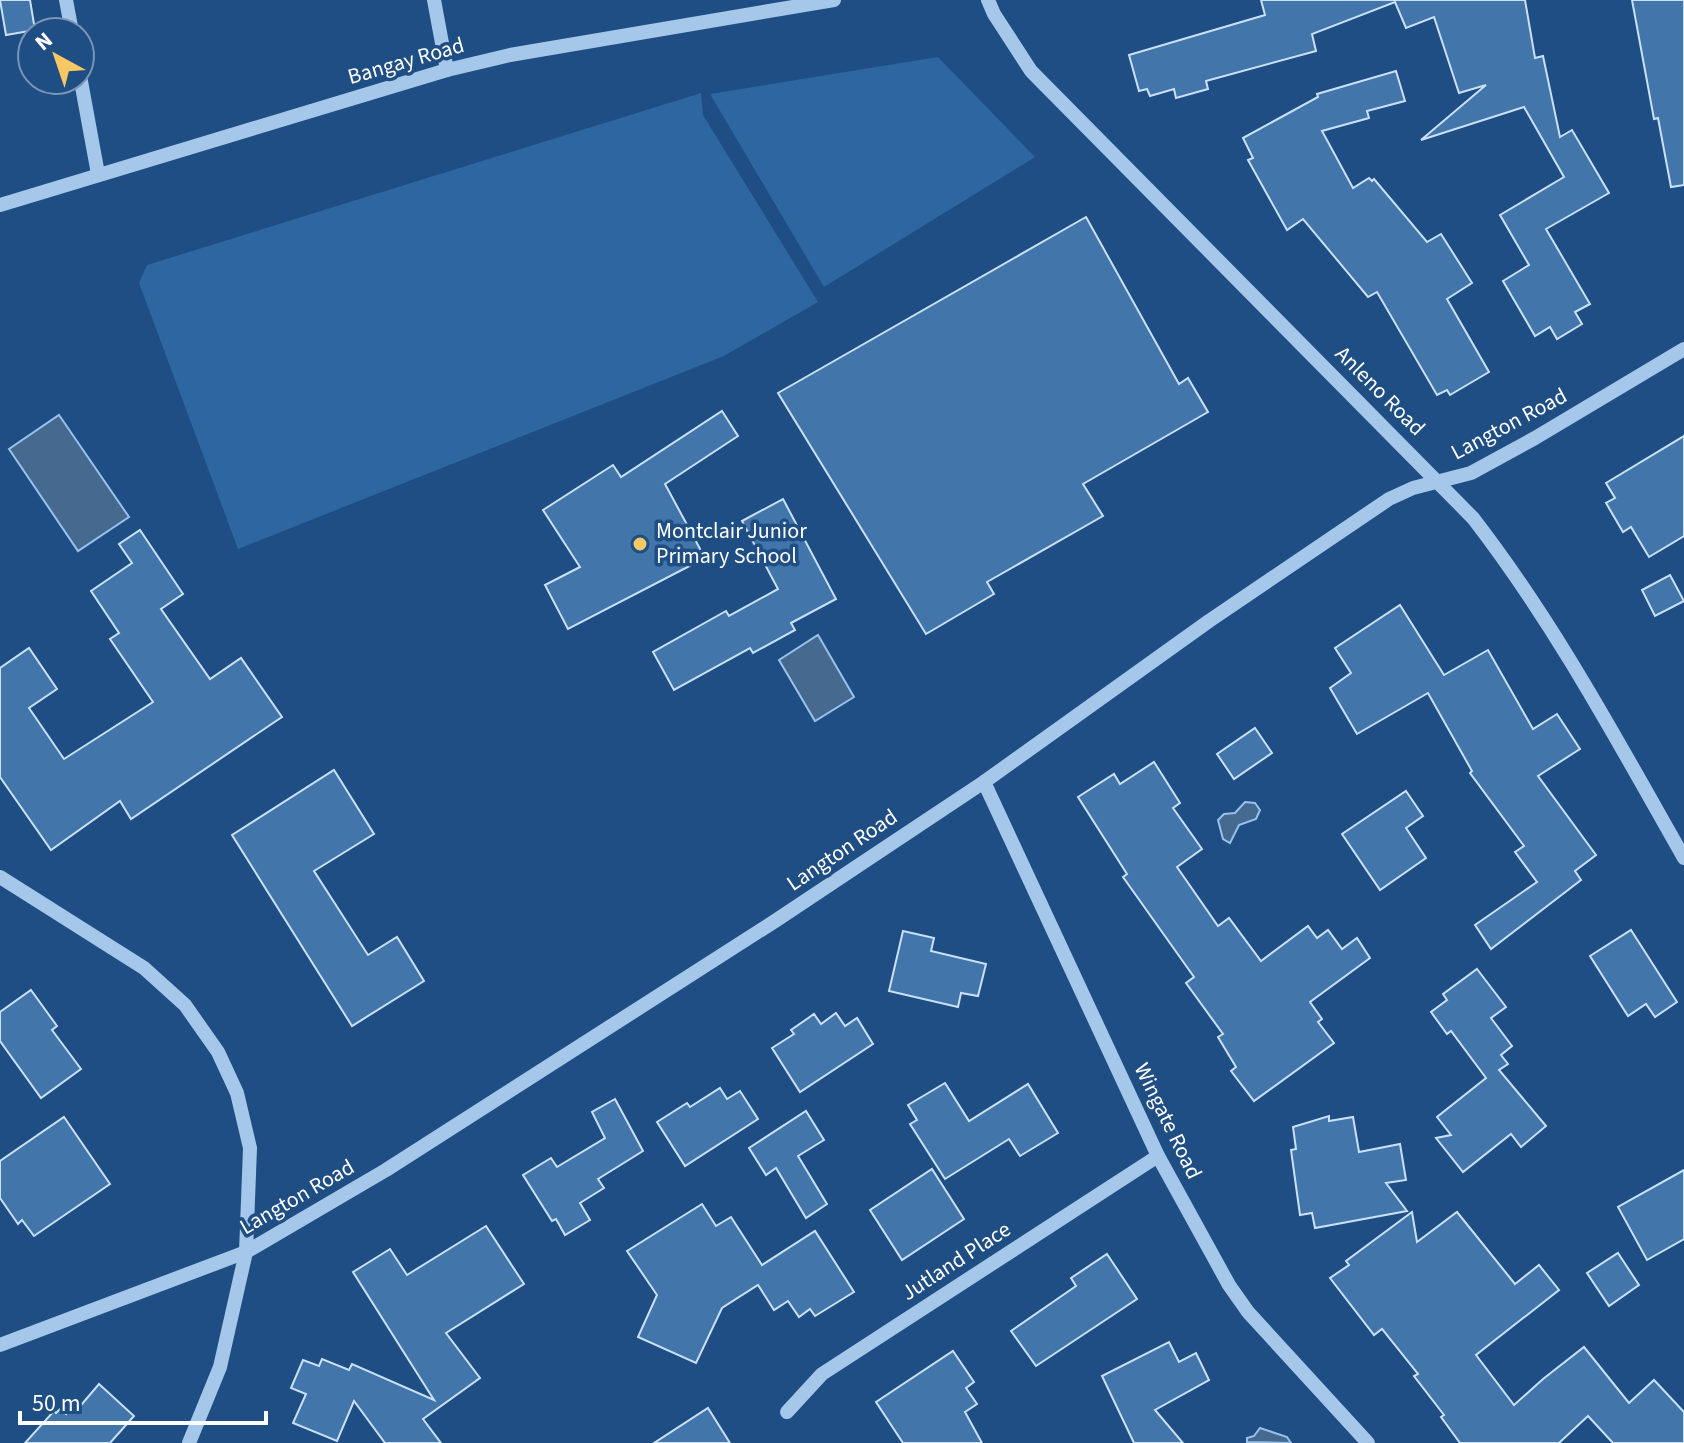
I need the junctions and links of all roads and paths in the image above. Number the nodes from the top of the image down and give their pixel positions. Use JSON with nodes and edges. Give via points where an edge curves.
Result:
{"nodes":[{"id":1,"x":434,"y":0,"type":"edge"},
{"id":2,"x":834,"y":0,"type":"edge"},
{"id":3,"x":988,"y":0,"type":"edge"},
{"id":4,"x":447,"y":70,"type":"junction"},
{"id":5,"x":84,"y":96,"type":"edge"},
{"id":6,"x":98,"y":174,"type":"junction"},
{"id":7,"x":0,"y":205,"type":"edge"},
{"id":8,"x":1684,"y":349,"type":"edge"},
{"id":9,"x":1440,"y":483,"type":"junction"},
{"id":10,"x":984,"y":782,"type":"junction"},
{"id":11,"x":1684,"y":858,"type":"edge"},
{"id":12,"x":0,"y":877,"type":"edge"},
{"id":13,"x":1158,"y":1156,"type":"junction"},
{"id":14,"x":246,"y":1252,"type":"junction"},
{"id":15,"x":0,"y":1345,"type":"edge"},
{"id":16,"x":787,"y":1412,"type":"dead end"},
{"id":17,"x":189,"y":1443,"type":"edge"},
{"id":18,"x":1368,"y":1443,"type":"edge"}],
"edges":[{"from":1,"to":4,"type":"street"},
{"from":2,"to":4,"type":"street","name":"Bangay Road"},
{"from":3,"to":9,"type":"street","name":"Anleno Road","via":[[1031,71]]},
{"from":4,"to":6,"type":"street","name":"Bangay Road"},
{"from":5,"to":6,"type":"street"},
{"from":6,"to":7,"type":"street","name":"Bangay Road"},
{"from":8,"to":9,"type":"street","name":"Langton Road","via":[[1535,438],[1471,473]]},
{"from":9,"to":10,"type":"street","name":"Langton Road","via":[[1389,499]]},
{"from":9,"to":11,"type":"street","name":"Anleno Road","via":[[1473,518],[1538,607]]},
{"from":10,"to":13,"type":"street","name":"Wingate Road"},
{"from":10,"to":14,"type":"street","name":"Langton Road","via":[[386,1170]]},
{"from":12,"to":14,"type":"street","via":[[144,968],[185,1005],[218,1052],[237,1093],[250,1148]]},
{"from":13,"to":16,"type":"street","name":"Jutland Place","via":[[822,1374]]},
{"from":13,"to":18,"type":"street","name":"Wingate Road","via":[[1248,1312]]},
{"from":14,"to":15,"type":"street","name":"Langton Road"},
{"from":14,"to":17,"type":"street","via":[[220,1367]]}]}
